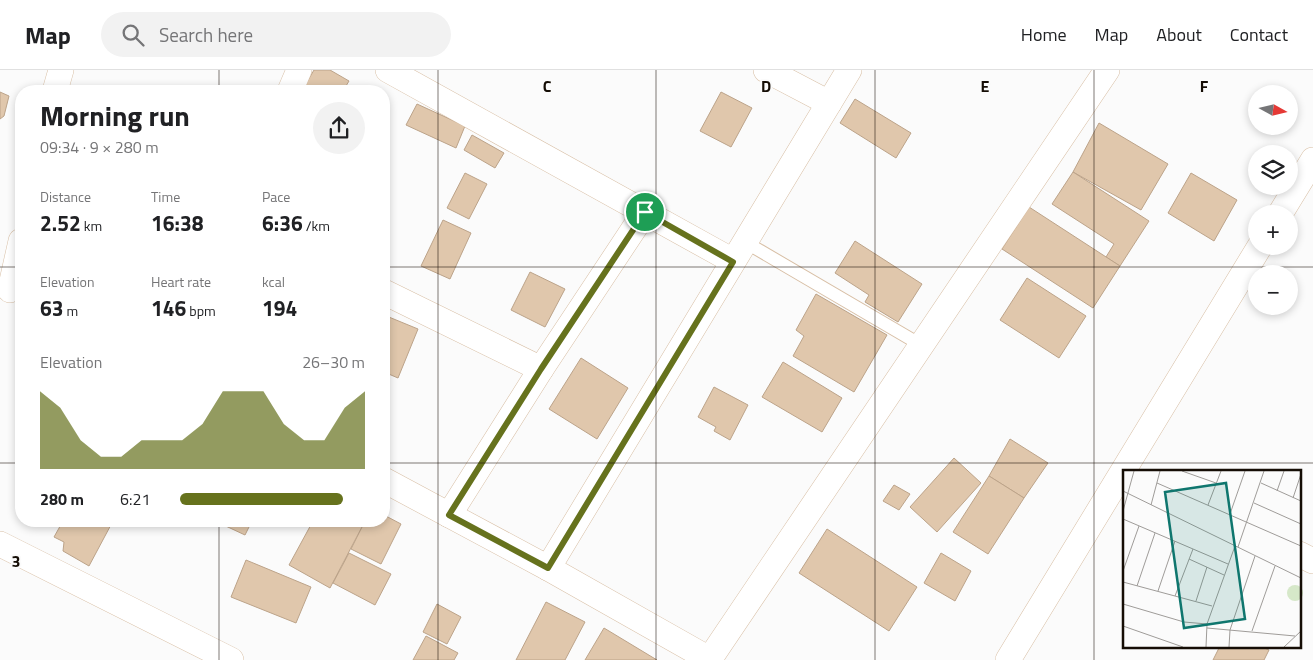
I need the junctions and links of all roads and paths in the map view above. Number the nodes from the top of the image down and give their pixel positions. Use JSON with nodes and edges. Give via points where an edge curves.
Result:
{"nodes":[{"id":1,"x":61,"y":70,"type":"edge"},
{"id":2,"x":299,"y":70,"type":"edge"},
{"id":3,"x":388,"y":70,"type":"edge"},
{"id":4,"x":766,"y":70,"type":"edge"},
{"id":5,"x":849,"y":70,"type":"edge"},
{"id":6,"x":1107,"y":70,"type":"edge"},
{"id":7,"x":57,"y":85,"type":"edge"},
{"id":8,"x":293,"y":85,"type":"edge"},
{"id":9,"x":829,"y":103,"type":"junction"},
{"id":10,"x":1313,"y":160,"type":"edge"},
{"id":11,"x":1286,"y":205,"type":"edge"},
{"id":12,"x":645,"y":212,"type":"junction"},
{"id":13,"x":739,"y":252,"type":"junction"},
{"id":14,"x":1255,"y":255,"type":"edge"},
{"id":15,"x":15,"y":271,"type":"edge"},
{"id":16,"x":11,"y":291,"type":"edge"},
{"id":17,"x":390,"y":295,"type":"edge"},
{"id":18,"x":921,"y":345,"type":"junction"},
{"id":19,"x":541,"y":369,"type":"junction"},
{"id":20,"x":1136,"y":467,"type":"edge"},
{"id":21,"x":390,"y":483,"type":"edge"},
{"id":22,"x":1123,"y":488,"type":"edge"},
{"id":23,"x":449,"y":515,"type":"junction"},
{"id":24,"x":0,"y":544,"type":"edge"},
{"id":25,"x":1300,"y":554,"type":"edge"},
{"id":26,"x":1313,"y":561,"type":"edge"},
{"id":27,"x":548,"y":568,"type":"junction"},
{"id":28,"x":1015,"y":658,"type":"edge"},
{"id":29,"x":231,"y":660,"type":"edge"},
{"id":30,"x":709,"y":660,"type":"edge"}],
"edges":[{"from":1,"to":7,"type":"street"},
{"from":2,"to":8,"type":"street"},
{"from":3,"to":12,"type":"street"},
{"from":4,"to":9,"type":"street"},
{"from":5,"to":9,"type":"street"},
{"from":6,"to":18,"type":"street"},
{"from":9,"to":13,"type":"street"},
{"from":10,"to":11,"type":"street"},
{"from":12,"to":13,"type":"street"},
{"from":12,"to":19,"type":"street"},
{"from":13,"to":18,"type":"lane"},
{"from":13,"to":27,"type":"street"},
{"from":14,"to":20,"type":"street"},
{"from":15,"to":16,"type":"street"},
{"from":17,"to":19,"type":"street"},
{"from":18,"to":30,"type":"street"},
{"from":19,"to":23,"type":"street"},
{"from":21,"to":23,"type":"street"},
{"from":22,"to":28,"type":"street"},
{"from":23,"to":27,"type":"street"},
{"from":24,"to":29,"type":"street"},
{"from":25,"to":26,"type":"street"},
{"from":27,"to":30,"type":"street"}]}
